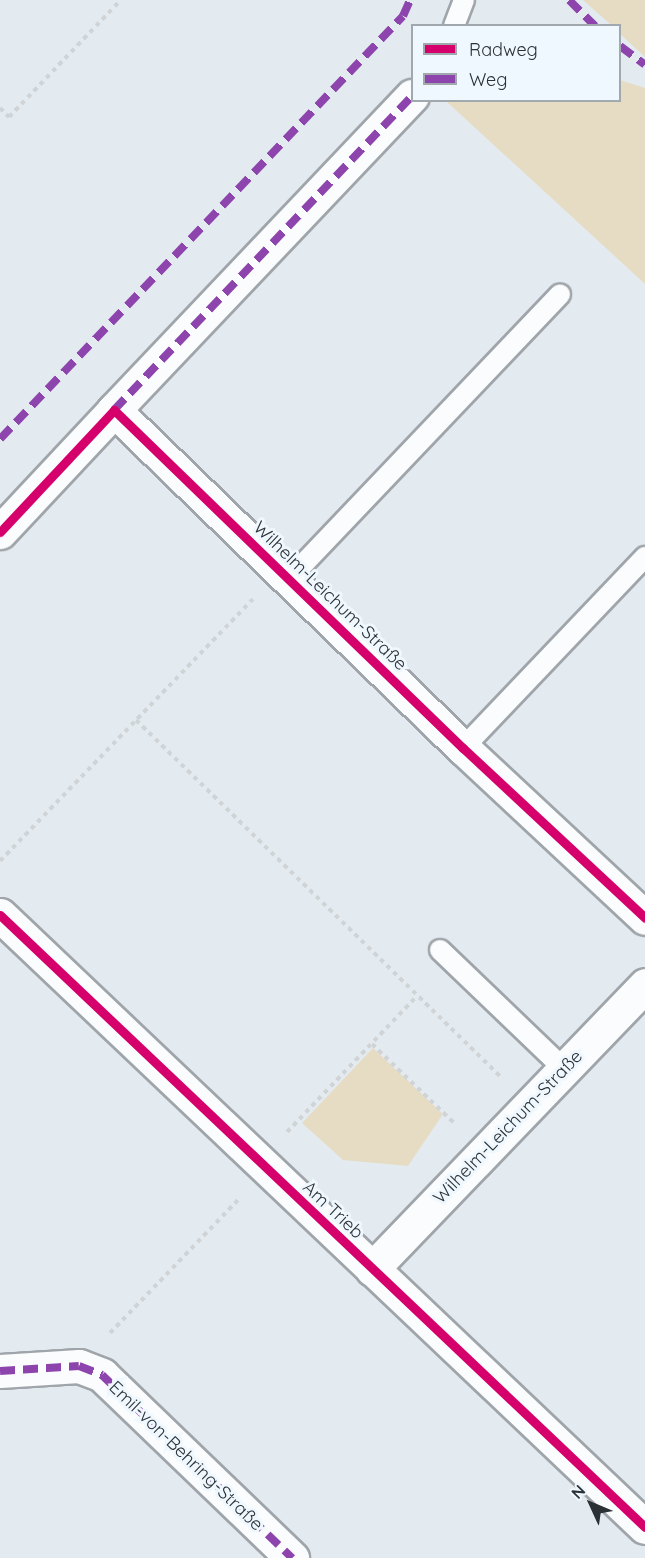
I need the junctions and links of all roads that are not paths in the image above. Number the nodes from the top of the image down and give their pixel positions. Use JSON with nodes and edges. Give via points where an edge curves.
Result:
{"nodes":[{"id":1,"x":464,"y":0,"type":"edge"},
{"id":2,"x":455,"y":24,"type":"edge"},
{"id":3,"x":411,"y":97,"type":"edge"},
{"id":4,"x":560,"y":294,"type":"dead end"},
{"id":5,"x":114,"y":411,"type":"junction"},
{"id":6,"x":0,"y":532,"type":"edge"},
{"id":7,"x":645,"y":557,"type":"edge"},
{"id":8,"x":285,"y":575,"type":"junction"},
{"id":9,"x":463,"y":748,"type":"junction"},
{"id":10,"x":0,"y":915,"type":"edge"},
{"id":11,"x":645,"y":918,"type":"edge"},
{"id":12,"x":440,"y":950,"type":"dead end"},
{"id":13,"x":645,"y":985,"type":"edge"},
{"id":14,"x":564,"y":1069,"type":"junction"},
{"id":15,"x":372,"y":1269,"type":"junction"},
{"id":16,"x":0,"y":1371,"type":"edge"},
{"id":17,"x":645,"y":1527,"type":"edge"},
{"id":18,"x":292,"y":1558,"type":"edge"}],
"edges":[{"from":1,"to":2,"type":"lane"},
{"from":3,"to":5,"type":"street"},
{"from":4,"to":8,"type":"lane"},
{"from":5,"to":6,"type":"street"},
{"from":5,"to":8,"type":"street","name":"Wilhelm-Leichum-Straße"},
{"from":7,"to":9,"type":"lane"},
{"from":8,"to":9,"type":"street","name":"Wilhelm-Leichum-Straße"},
{"from":9,"to":11,"type":"street","name":"Wilhelm-Leichum-Straße"},
{"from":10,"to":15,"type":"street","name":"Am Trieb"},
{"from":12,"to":14,"type":"lane"},
{"from":13,"to":14,"type":"street","name":"Wilhelm-Leichum-Straße"},
{"from":14,"to":15,"type":"street","name":"Wilhelm-Leichum-Straße"},
{"from":15,"to":17,"type":"street","name":"Am Trieb"},
{"from":16,"to":18,"type":"street","name":"Emil-von-Behring-Straße","via":[[78,1366],[102,1375]]}]}
